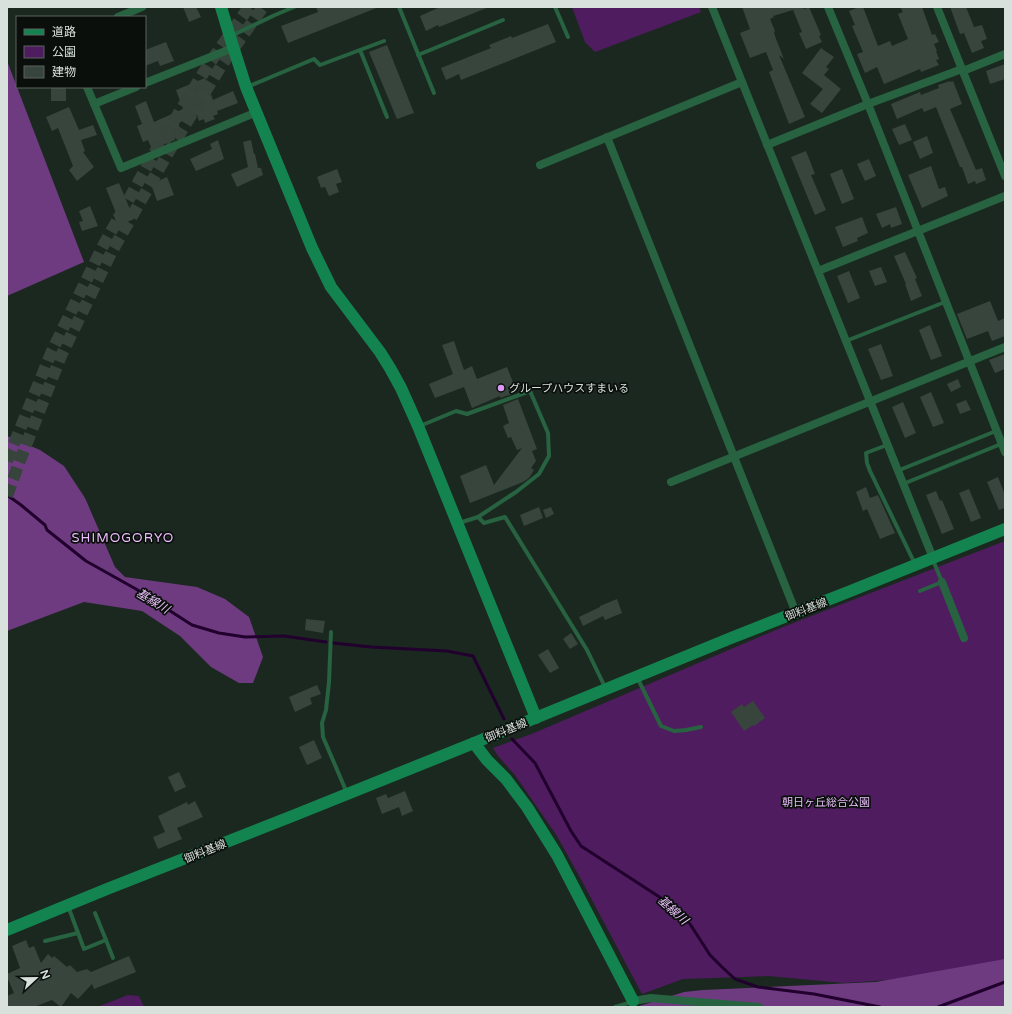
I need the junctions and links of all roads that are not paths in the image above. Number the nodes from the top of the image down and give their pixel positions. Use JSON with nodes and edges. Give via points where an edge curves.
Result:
{"nodes":[{"id":1,"x":142,"y":7,"type":"edge"},
{"id":2,"x":221,"y":7,"type":"edge"},
{"id":3,"x":294,"y":7,"type":"edge"},
{"id":4,"x":399,"y":7,"type":"edge"},
{"id":5,"x":555,"y":7,"type":"edge"},
{"id":6,"x":828,"y":7,"type":"edge"},
{"id":7,"x":937,"y":7,"type":"edge"},
{"id":8,"x":715,"y":8,"type":"edge"},
{"id":9,"x":120,"y":16,"type":"edge"},
{"id":10,"x":503,"y":20,"type":"dead end"},
{"id":11,"x":568,"y":37,"type":"dead end"},
{"id":12,"x":384,"y":41,"type":"dead end"},
{"id":13,"x":231,"y":43,"type":"junction"},
{"id":14,"x":360,"y":50,"type":"junction"},
{"id":15,"x":1005,"y":54,"type":"edge"},
{"id":16,"x":418,"y":55,"type":"junction"},
{"id":17,"x":962,"y":70,"type":"junction"},
{"id":18,"x":742,"y":82,"type":"junction"},
{"id":19,"x":146,"y":83,"type":"edge"},
{"id":20,"x":246,"y":87,"type":"junction"},
{"id":21,"x":87,"y":88,"type":"edge"},
{"id":22,"x":134,"y":88,"type":"edge"},
{"id":23,"x":434,"y":93,"type":"dead end"},
{"id":24,"x":94,"y":104,"type":"junction"},
{"id":25,"x":868,"y":104,"type":"junction"},
{"id":26,"x":257,"y":112,"type":"junction"},
{"id":27,"x":387,"y":117,"type":"dead end"},
{"id":28,"x":607,"y":137,"type":"junction"},
{"id":29,"x":767,"y":145,"type":"junction"},
{"id":30,"x":540,"y":165,"type":"dead end"},
{"id":31,"x":1005,"y":176,"type":"edge"},
{"id":32,"x":1005,"y":196,"type":"edge"},
{"id":33,"x":917,"y":231,"type":"junction"},
{"id":34,"x":818,"y":271,"type":"junction"},
{"id":35,"x":945,"y":302,"type":"junction"},
{"id":36,"x":846,"y":341,"type":"junction"},
{"id":37,"x":1005,"y":347,"type":"edge"},
{"id":38,"x":969,"y":361,"type":"junction"},
{"id":39,"x":870,"y":402,"type":"junction"},
{"id":40,"x":418,"y":426,"type":"junction"},
{"id":41,"x":997,"y":431,"type":"junction"},
{"id":42,"x":887,"y":445,"type":"junction"},
{"id":43,"x":1003,"y":448,"type":"edge"},
{"id":44,"x":734,"y":457,"type":"junction"},
{"id":45,"x":897,"y":471,"type":"junction"},
{"id":46,"x":671,"y":482,"type":"dead end"},
{"id":47,"x":903,"y":484,"type":"junction"},
{"id":48,"x":478,"y":517,"type":"junction"},
{"id":49,"x":458,"y":524,"type":"junction"},
{"id":50,"x":1005,"y":529,"type":"edge"},
{"id":51,"x":933,"y":558,"type":"junction"},
{"id":52,"x":916,"y":565,"type":"junction"},
{"id":53,"x":942,"y":582,"type":"junction"},
{"id":54,"x":920,"y":591,"type":"dead end"},
{"id":55,"x":796,"y":613,"type":"junction"},
{"id":56,"x":331,"y":632,"type":"dead end"},
{"id":57,"x":964,"y":638,"type":"dead end"},
{"id":58,"x":637,"y":677,"type":"junction"},
{"id":59,"x":606,"y":689,"type":"junction"},
{"id":60,"x":536,"y":718,"type":"junction"},
{"id":61,"x":701,"y":727,"type":"dead end"},
{"id":62,"x":474,"y":743,"type":"junction"},
{"id":63,"x":348,"y":794,"type":"junction"},
{"id":64,"x":68,"y":906,"type":"junction"},
{"id":65,"x":95,"y":914,"type":"dead end"},
{"id":66,"x":7,"y":930,"type":"edge"},
{"id":67,"x":78,"y":933,"type":"junction"},
{"id":68,"x":106,"y":940,"type":"junction"},
{"id":69,"x":45,"y":941,"type":"dead end"},
{"id":70,"x":113,"y":958,"type":"dead end"},
{"id":71,"x":633,"y":1002,"type":"junction"},
{"id":72,"x":616,"y":1007,"type":"edge"},
{"id":73,"x":759,"y":1007,"type":"edge"}],
"edges":[{"from":1,"to":9,"type":"street"},
{"from":2,"to":13,"type":"street"},
{"from":3,"to":13,"type":"lane","via":[[275,14]]},
{"from":4,"to":16,"type":"lane"},
{"from":5,"to":11,"type":"lane"},
{"from":6,"to":25,"type":"street"},
{"from":7,"to":17,"type":"street"},
{"from":8,"to":18,"type":"street"},
{"from":10,"to":16,"type":"lane"},
{"from":12,"to":14,"type":"lane"},
{"from":13,"to":19,"type":"street"},
{"from":13,"to":20,"type":"street"},
{"from":14,"to":20,"type":"lane","via":[[320,65],[314,59]]},
{"from":14,"to":27,"type":"lane"},
{"from":15,"to":17,"type":"street"},
{"from":16,"to":23,"type":"lane"},
{"from":17,"to":25,"type":"street"},
{"from":17,"to":31,"type":"street"},
{"from":18,"to":28,"type":"street"},
{"from":18,"to":29,"type":"street"},
{"from":20,"to":26,"type":"street"},
{"from":21,"to":24,"type":"street"},
{"from":22,"to":24,"type":"street"},
{"from":24,"to":26,"type":"street","via":[[121,168]]},
{"from":25,"to":29,"type":"street"},
{"from":25,"to":33,"type":"street"},
{"from":26,"to":40,"type":"street","via":[[312,248],[332,287],[390,368]]},
{"from":28,"to":30,"type":"street"},
{"from":28,"to":44,"type":"street"},
{"from":29,"to":34,"type":"street"},
{"from":32,"to":33,"type":"street"},
{"from":33,"to":34,"type":"street"},
{"from":33,"to":35,"type":"street"},
{"from":34,"to":36,"type":"street"},
{"from":35,"to":36,"type":"lane"},
{"from":35,"to":38,"type":"street"},
{"from":36,"to":39,"type":"street"},
{"from":37,"to":38,"type":"street"},
{"from":38,"to":39,"type":"street"},
{"from":38,"to":41,"type":"street"},
{"from":39,"to":42,"type":"street"},
{"from":39,"to":44,"type":"street"},
{"from":40,"to":48,"type":"lane","via":[[456,411],[467,414],[530,391],[548,433],[549,456],[539,474]]},
{"from":40,"to":49,"type":"street"},
{"from":41,"to":43,"type":"street"},
{"from":41,"to":45,"type":"lane"},
{"from":42,"to":45,"type":"street"},
{"from":42,"to":52,"type":"lane","via":[[866,453],[867,463]]},
{"from":43,"to":47,"type":"lane"},
{"from":44,"to":46,"type":"street"},
{"from":44,"to":55,"type":"street"},
{"from":45,"to":47,"type":"street"},
{"from":47,"to":51,"type":"street"},
{"from":48,"to":49,"type":"lane"},
{"from":48,"to":59,"type":"lane","via":[[484,523],[506,516],[587,650]]},
{"from":49,"to":60,"type":"street"},
{"from":50,"to":51,"type":"street","name":"御料基線"},
{"from":51,"to":52,"type":"street","name":"御料基線"},
{"from":51,"to":53,"type":"lane"},
{"from":52,"to":55,"type":"street","name":"御料基線"},
{"from":53,"to":54,"type":"lane"},
{"from":53,"to":57,"type":"street"},
{"from":55,"to":58,"type":"street","name":"御料基線"},
{"from":56,"to":63,"type":"lane","via":[[329,682],[322,723],[323,737]]},
{"from":58,"to":59,"type":"street","name":"御料基線"},
{"from":58,"to":61,"type":"lane","via":[[661,726],[674,731]]},
{"from":59,"to":60,"type":"street","name":"御料基線"},
{"from":60,"to":62,"type":"street","name":"御料基線"},
{"from":62,"to":63,"type":"street","name":"御料基線"},
{"from":62,"to":71,"type":"street","via":[[528,807],[557,855]]},
{"from":63,"to":64,"type":"street","name":"御料基線"},
{"from":64,"to":66,"type":"street","name":"御料基線"},
{"from":64,"to":67,"type":"lane"},
{"from":65,"to":68,"type":"lane"},
{"from":67,"to":68,"type":"lane","via":[[84,949]]},
{"from":67,"to":69,"type":"lane"},
{"from":68,"to":70,"type":"lane"},
{"from":71,"to":72,"type":"lane"},
{"from":71,"to":73,"type":"street","via":[[651,998]]}]}
